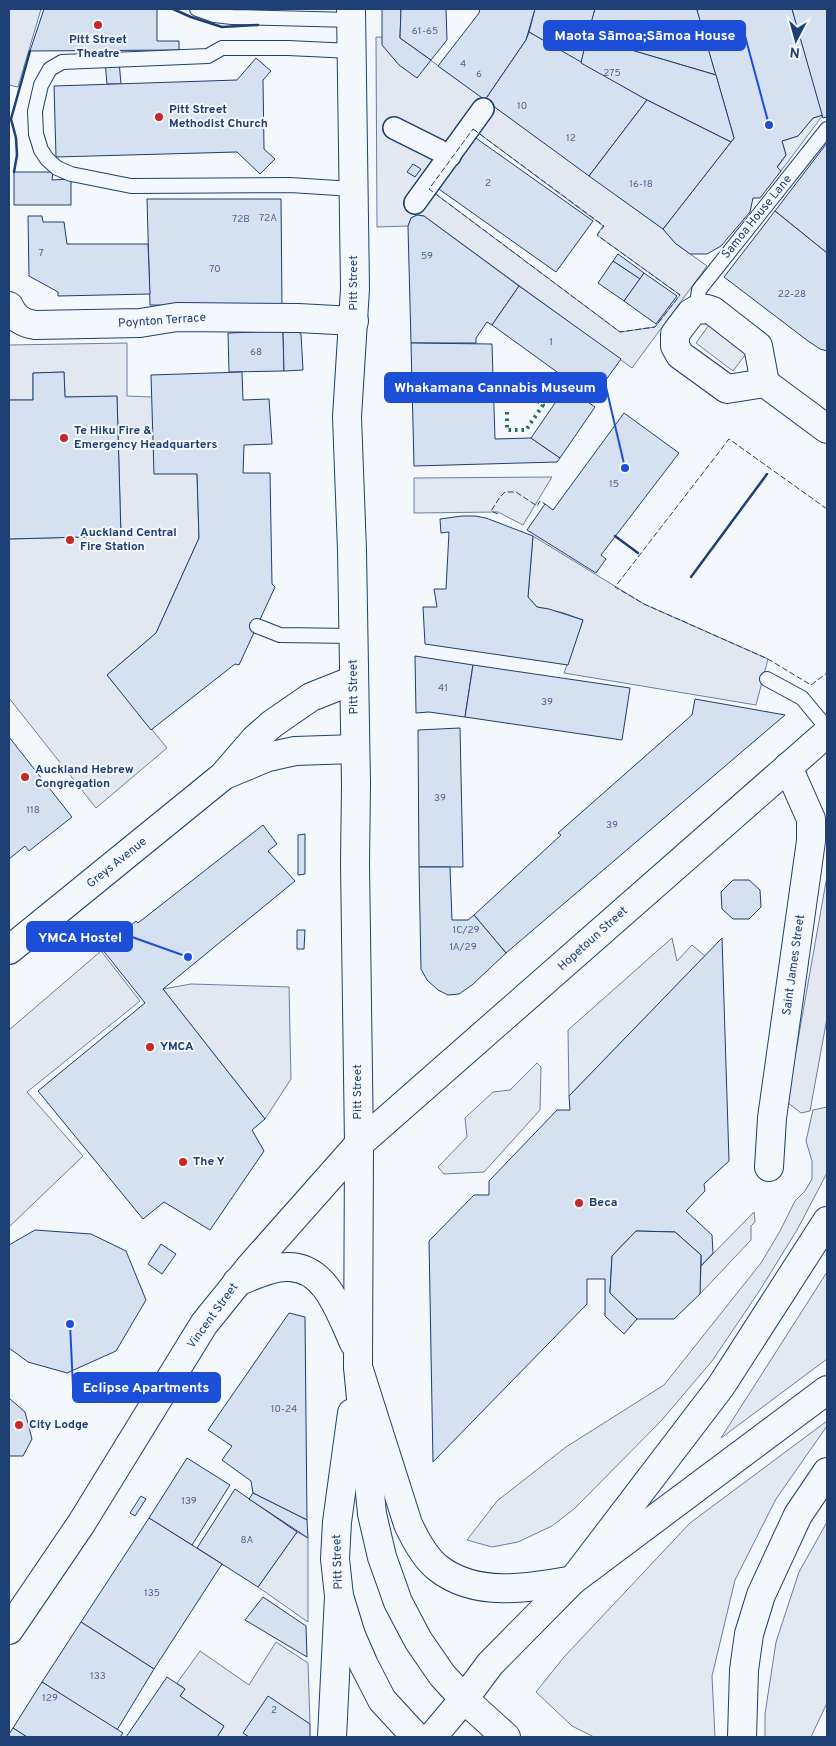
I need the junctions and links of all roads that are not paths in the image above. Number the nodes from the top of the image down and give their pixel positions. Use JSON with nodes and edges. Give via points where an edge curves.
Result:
{"nodes":[{"id":1,"x":197,"y":9,"type":"edge"},
{"id":2,"x":351,"y":14,"type":"edge"},
{"id":3,"x":352,"y":52,"type":"junction"},
{"id":4,"x":483,"y":110,"type":"dead end"},
{"id":5,"x":394,"y":128,"type":"dead end"},
{"id":6,"x":827,"y":129,"type":"edge"},
{"id":7,"x":450,"y":156,"type":"junction"},
{"id":8,"x":353,"y":189,"type":"junction"},
{"id":9,"x":415,"y":203,"type":"dead end"},
{"id":10,"x":9,"y":306,"type":"edge"},
{"id":11,"x":696,"y":310,"type":"junction"},
{"id":12,"x":354,"y":321,"type":"junction"},
{"id":13,"x":765,"y":383,"type":"junction"},
{"id":14,"x":823,"y":418,"type":"edge"},
{"id":15,"x":257,"y":626,"type":"dead end"},
{"id":16,"x":353,"y":636,"type":"junction"},
{"id":17,"x":767,"y":679,"type":"dead end"},
{"id":18,"x":354,"y":680,"type":"junction"},
{"id":19,"x":827,"y":728,"type":"edge"},
{"id":20,"x":827,"y":734,"type":"edge"},
{"id":21,"x":355,"y":749,"type":"junction"},
{"id":22,"x":788,"y":767,"type":"junction"},
{"id":23,"x":223,"y":776,"type":"junction"},
{"id":24,"x":9,"y":950,"type":"edge"},
{"id":25,"x":358,"y":1144,"type":"junction"},
{"id":26,"x":770,"y":1167,"type":"dead end"},
{"id":27,"x":827,"y":1220,"type":"edge"},
{"id":28,"x":237,"y":1282,"type":"junction"},
{"id":29,"x":358,"y":1359,"type":"junction"},
{"id":30,"x":827,"y":1390,"type":"edge"},
{"id":31,"x":827,"y":1472,"type":"edge"},
{"id":32,"x":573,"y":1580,"type":"junction"},
{"id":33,"x":339,"y":1596,"type":"junction"},
{"id":34,"x":9,"y":1630,"type":"edge"},
{"id":35,"x":464,"y":1699,"type":"junction"},
{"id":36,"x":332,"y":1737,"type":"edge"},
{"id":37,"x":416,"y":1737,"type":"edge"},
{"id":38,"x":432,"y":1737,"type":"edge"},
{"id":39,"x":506,"y":1737,"type":"edge"},
{"id":40,"x":742,"y":1737,"type":"edge"}],
"edges":[{"from":1,"to":2,"type":"lane","via":[[232,17]]},
{"from":2,"to":3,"type":"main road","name":"Pitt Street"},
{"from":3,"to":8,"type":"main road","name":"Pitt Street"},
{"from":3,"to":8,"type":"lane","via":[[222,48],[208,56],[62,62],[50,69],[41,85],[35,111],[36,134],[41,150],[57,168],[71,174],[131,186],[290,185]]},
{"from":4,"to":7,"type":"street"},
{"from":5,"to":7,"type":"street"},
{"from":6,"to":11,"type":"lane","name":"Samoa House Lane","via":[[699,290]]},
{"from":7,"to":9,"type":"street"},
{"from":8,"to":12,"type":"main road","name":"Pitt Street"},
{"from":10,"to":12,"type":"main road","name":"Poynton Terrace","via":[[17,318],[35,325],[140,323],[177,318]]},
{"from":11,"to":13,"type":"main road","via":[[712,311],[758,346]]},
{"from":11,"to":13,"type":"main road","via":[[690,313],[675,334],[675,346],[680,355],[727,389]]},
{"from":12,"to":16,"type":"main road","name":"Pitt Street","via":[[347,418]]},
{"from":13,"to":14,"type":"main road"},
{"from":15,"to":16,"type":"lane","via":[[286,636]]},
{"from":16,"to":18,"type":"main road","name":"Pitt Street"},
{"from":17,"to":19,"type":"lane","via":[[802,698]]},
{"from":18,"to":21,"type":"main road","name":"Pitt Street"},
{"from":18,"to":23,"type":"main road","name":"Greys Avenue","via":[[311,697],[292,709],[255,739]]},
{"from":20,"to":22,"type":"main road","name":"Hopetoun Street"},
{"from":21,"to":23,"type":"main road","name":"Greys Avenue","via":[[295,751],[268,757]]},
{"from":21,"to":25,"type":"main road","name":"Pitt Street"},
{"from":22,"to":25,"type":"main road","name":"Hopetoun Street"},
{"from":22,"to":26,"type":"main road","name":"Saint James Street","via":[[811,819],[811,841],[772,1118]]},
{"from":23,"to":24,"type":"main road","name":"Greys Avenue"},
{"from":25,"to":28,"type":"main road","name":"Vincent Street"},
{"from":25,"to":29,"type":"main road","name":"Pitt Street"},
{"from":27,"to":32,"type":"main road","via":[[721,1386]]},
{"from":28,"to":29,"type":"main road","via":[[280,1268],[306,1269],[331,1294]]},
{"from":28,"to":34,"type":"main road","name":"Vincent Street","via":[[204,1324],[90,1508]]},
{"from":29,"to":32,"type":"main road","via":[[408,1524],[438,1568],[461,1581],[481,1587],[537,1587]]},
{"from":29,"to":33,"type":"main road","name":"Pitt Street","via":[[337,1522],[335,1559]]},
{"from":29,"to":35,"type":"main road","name":"Pitt Street","via":[[372,1514],[382,1558],[398,1602],[418,1640],[442,1675]]},
{"from":30,"to":32,"type":"main road"},
{"from":31,"to":40,"type":"main road","via":[[798,1515],[761,1595],[749,1634],[744,1670]]},
{"from":32,"to":35,"type":"main road","via":[[490,1664]]},
{"from":33,"to":36,"type":"main road"},
{"from":33,"to":37,"type":"main road","name":"Pitt Street","via":[[351,1635],[382,1700]]},
{"from":35,"to":38,"type":"main road"},
{"from":35,"to":39,"type":"main road","name":"Pitt Street"}]}
